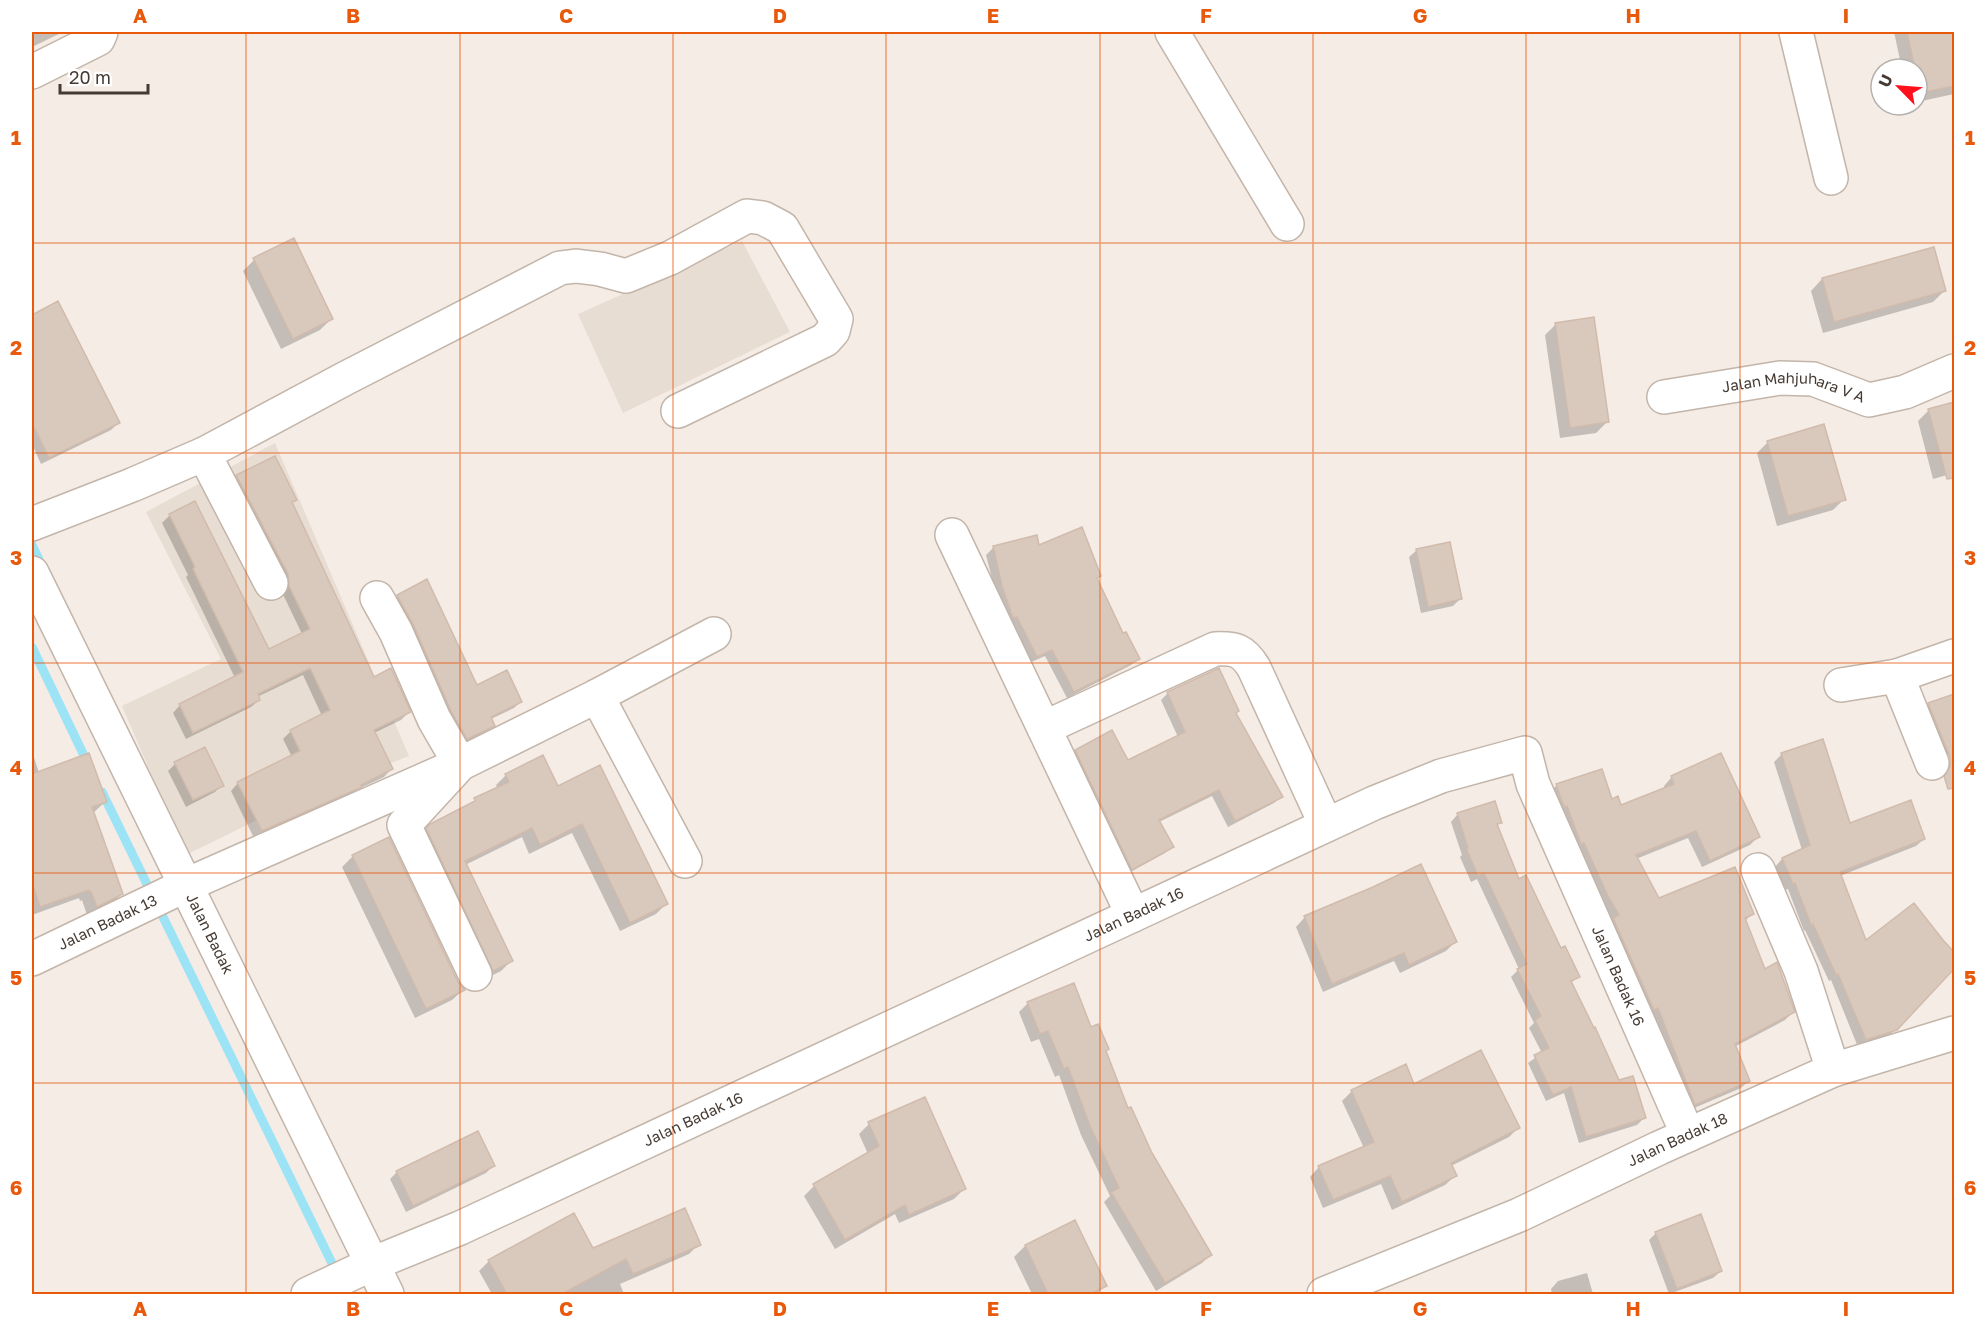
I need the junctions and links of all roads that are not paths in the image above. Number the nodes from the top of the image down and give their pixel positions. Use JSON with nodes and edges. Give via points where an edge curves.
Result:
{"nodes":[{"id":1,"x":101,"y":32,"type":"edge"},
{"id":2,"x":1172,"y":32,"type":"edge"},
{"id":3,"x":1796,"y":32,"type":"edge"},
{"id":4,"x":32,"y":72,"type":"edge"},
{"id":5,"x":1832,"y":178,"type":"dead end"},
{"id":6,"x":1287,"y":224,"type":"dead end"},
{"id":7,"x":1954,"y":371,"type":"edge"},
{"id":8,"x":1664,"y":397,"type":"dead end"},
{"id":9,"x":678,"y":411,"type":"dead end"},
{"id":10,"x":204,"y":454,"type":"junction"},
{"id":11,"x":32,"y":524,"type":"edge"},
{"id":12,"x":952,"y":535,"type":"dead end"},
{"id":13,"x":32,"y":573,"type":"edge"},
{"id":14,"x":271,"y":583,"type":"dead end"},
{"id":15,"x":377,"y":598,"type":"dead end"},
{"id":16,"x":714,"y":634,"type":"dead end"},
{"id":17,"x":1954,"y":656,"type":"edge"},
{"id":18,"x":1897,"y":676,"type":"junction"},
{"id":19,"x":1842,"y":685,"type":"dead end"},
{"id":20,"x":597,"y":696,"type":"junction"},
{"id":21,"x":1044,"y":728,"type":"junction"},
{"id":22,"x":1932,"y":763,"type":"dead end"},
{"id":23,"x":460,"y":764,"type":"junction"},
{"id":24,"x":1326,"y":825,"type":"junction"},
{"id":25,"x":685,"y":861,"type":"dead end"},
{"id":26,"x":1758,"y":870,"type":"dead end"},
{"id":27,"x":184,"y":886,"type":"junction"},
{"id":28,"x":1133,"y":915,"type":"junction"},
{"id":29,"x":32,"y":959,"type":"edge"},
{"id":30,"x":475,"y":974,"type":"dead end"},
{"id":31,"x":1954,"y":1033,"type":"edge"},
{"id":32,"x":1833,"y":1070,"type":"junction"},
{"id":33,"x":1688,"y":1135,"type":"junction"},
{"id":34,"x":372,"y":1264,"type":"junction"},
{"id":35,"x":308,"y":1294,"type":"edge"},
{"id":36,"x":387,"y":1294,"type":"edge"},
{"id":37,"x":1324,"y":1294,"type":"edge"}],
"edges":[{"from":1,"to":4,"type":"street","via":[[98,39]]},
{"from":2,"to":6,"type":"street"},
{"from":3,"to":5,"type":"street"},
{"from":7,"to":8,"type":"street","name":"Jalan Mahjuhara V A","via":[[1905,392],[1869,400],[1813,379],[1780,378]]},
{"from":9,"to":10,"type":"street","via":[[825,340],[833,331],[836,319],[782,228],[763,218],[747,216],[670,258],[626,276],[600,268],[560,268]]},
{"from":10,"to":11,"type":"street"},
{"from":10,"to":14,"type":"street"},
{"from":12,"to":21,"type":"street"},
{"from":13,"to":27,"type":"street","name":"Jalan Badak"},
{"from":15,"to":23,"type":"street","via":[[434,719]]},
{"from":16,"to":20,"type":"street","name":"Jalan Badak 13"},
{"from":17,"to":18,"type":"street"},
{"from":18,"to":19,"type":"street"},
{"from":18,"to":22,"type":"street"},
{"from":20,"to":23,"type":"street","name":"Jalan Badak 13"},
{"from":20,"to":25,"type":"street"},
{"from":21,"to":24,"type":"street","via":[[1215,650],[1232,648],[1247,656],[1254,668]]},
{"from":21,"to":28,"type":"street"},
{"from":23,"to":27,"type":"street","name":"Jalan Badak 13"},
{"from":23,"to":30,"type":"street","via":[[404,825]]},
{"from":24,"to":28,"type":"street","name":"Jalan Badak 16"},
{"from":24,"to":33,"type":"street","name":"Jalan Badak 16","via":[[1441,776],[1525,753],[1533,784]]},
{"from":26,"to":32,"type":"street","via":[[1801,971]]},
{"from":27,"to":29,"type":"street","name":"Jalan Badak 13"},
{"from":27,"to":34,"type":"street","name":"Jalan Badak"},
{"from":28,"to":34,"type":"street","name":"Jalan Badak 16","via":[[471,1223]]},
{"from":31,"to":32,"type":"street","name":"Jalan Badak 18"},
{"from":32,"to":33,"type":"street","name":"Jalan Badak 18"},
{"from":33,"to":37,"type":"street","name":"Jalan Badak 18","via":[[1519,1215]]},
{"from":34,"to":35,"type":"street","name":"Jalan Badak 16"},
{"from":34,"to":36,"type":"street","name":"Jalan Badak"}]}
